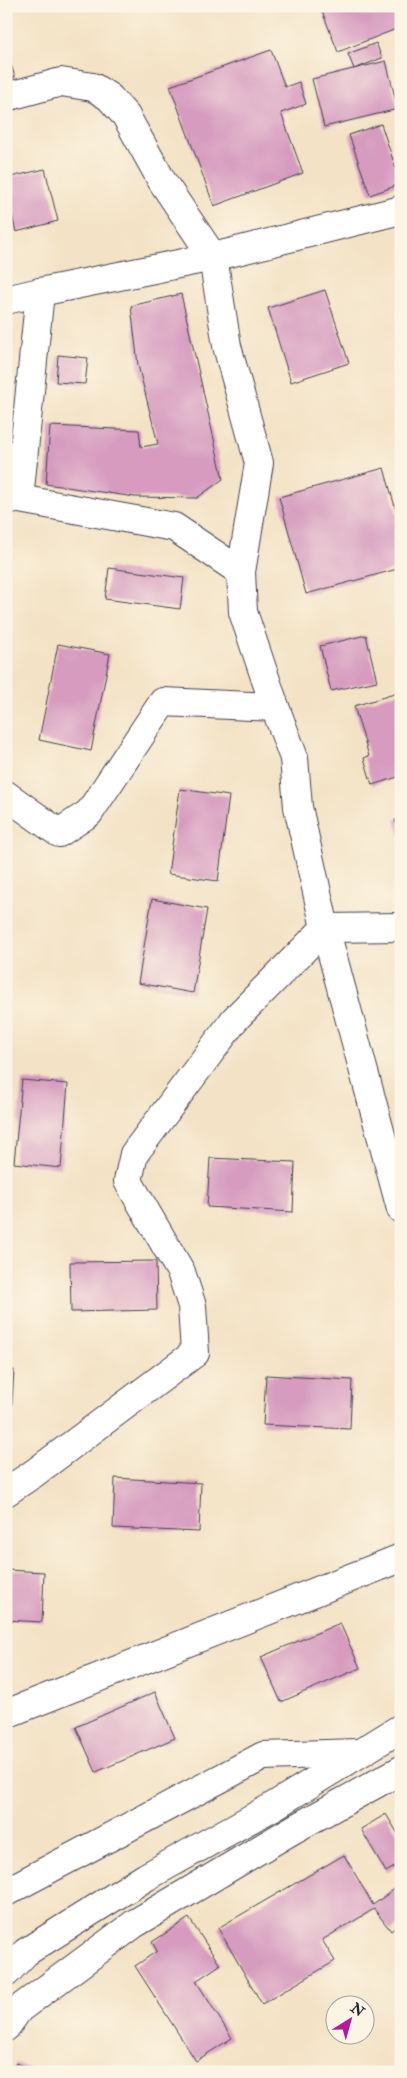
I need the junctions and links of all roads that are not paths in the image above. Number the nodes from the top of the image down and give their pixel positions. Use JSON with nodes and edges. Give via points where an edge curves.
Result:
{"nodes":[{"id":1,"x":6,"y":97,"type":"edge"},
{"id":2,"x":401,"y":210,"type":"edge"},
{"id":3,"x":213,"y":257,"type":"junction"},
{"id":4,"x":40,"y":292,"type":"junction"},
{"id":5,"x":6,"y":300,"type":"edge"},
{"id":6,"x":241,"y":572,"type":"junction"},
{"id":7,"x":275,"y":708,"type":"junction"},
{"id":8,"x":6,"y":795,"type":"edge"},
{"id":9,"x":401,"y":927,"type":"edge"},
{"id":10,"x":325,"y":928,"type":"junction"},
{"id":11,"x":401,"y":1209,"type":"edge"},
{"id":12,"x":6,"y":1492,"type":"edge"},
{"id":13,"x":401,"y":1558,"type":"edge"},
{"id":14,"x":6,"y":1714,"type":"edge"},
{"id":15,"x":401,"y":1728,"type":"edge"},
{"id":16,"x":358,"y":1753,"type":"junction"},
{"id":17,"x":401,"y":1770,"type":"edge"},
{"id":18,"x":6,"y":1892,"type":"edge"},
{"id":19,"x":6,"y":1973,"type":"edge"},
{"id":20,"x":6,"y":2027,"type":"edge"}],
"edges":[{"from":1,"to":3,"type":"street","via":[[61,82],[93,88],[109,97],[126,116],[162,181]]},
{"from":2,"to":3,"type":"street"},
{"from":3,"to":4,"type":"street"},
{"from":3,"to":6,"type":"street","via":[[227,346],[259,463]]},
{"from":4,"to":5,"type":"street"},
{"from":4,"to":6,"type":"street","via":[[19,500],[174,527]]},
{"from":6,"to":7,"type":"street","via":[[243,612]]},
{"from":7,"to":8,"type":"street","via":[[163,702],[89,812],[58,833]]},
{"from":7,"to":10,"type":"street","via":[[294,758],[298,807]]},
{"from":9,"to":10,"type":"street"},
{"from":10,"to":11,"type":"street"},
{"from":10,"to":12,"type":"street","via":[[235,1019],[134,1154],[128,1181],[181,1272],[192,1306],[195,1353]]},
{"from":13,"to":14,"type":"street"},
{"from":15,"to":16,"type":"street"},
{"from":16,"to":18,"type":"street","via":[[263,1756]]},
{"from":16,"to":19,"type":"street","via":[[26,1952]]},
{"from":17,"to":20,"type":"street","via":[[134,1924],[19,2009]]}]}
